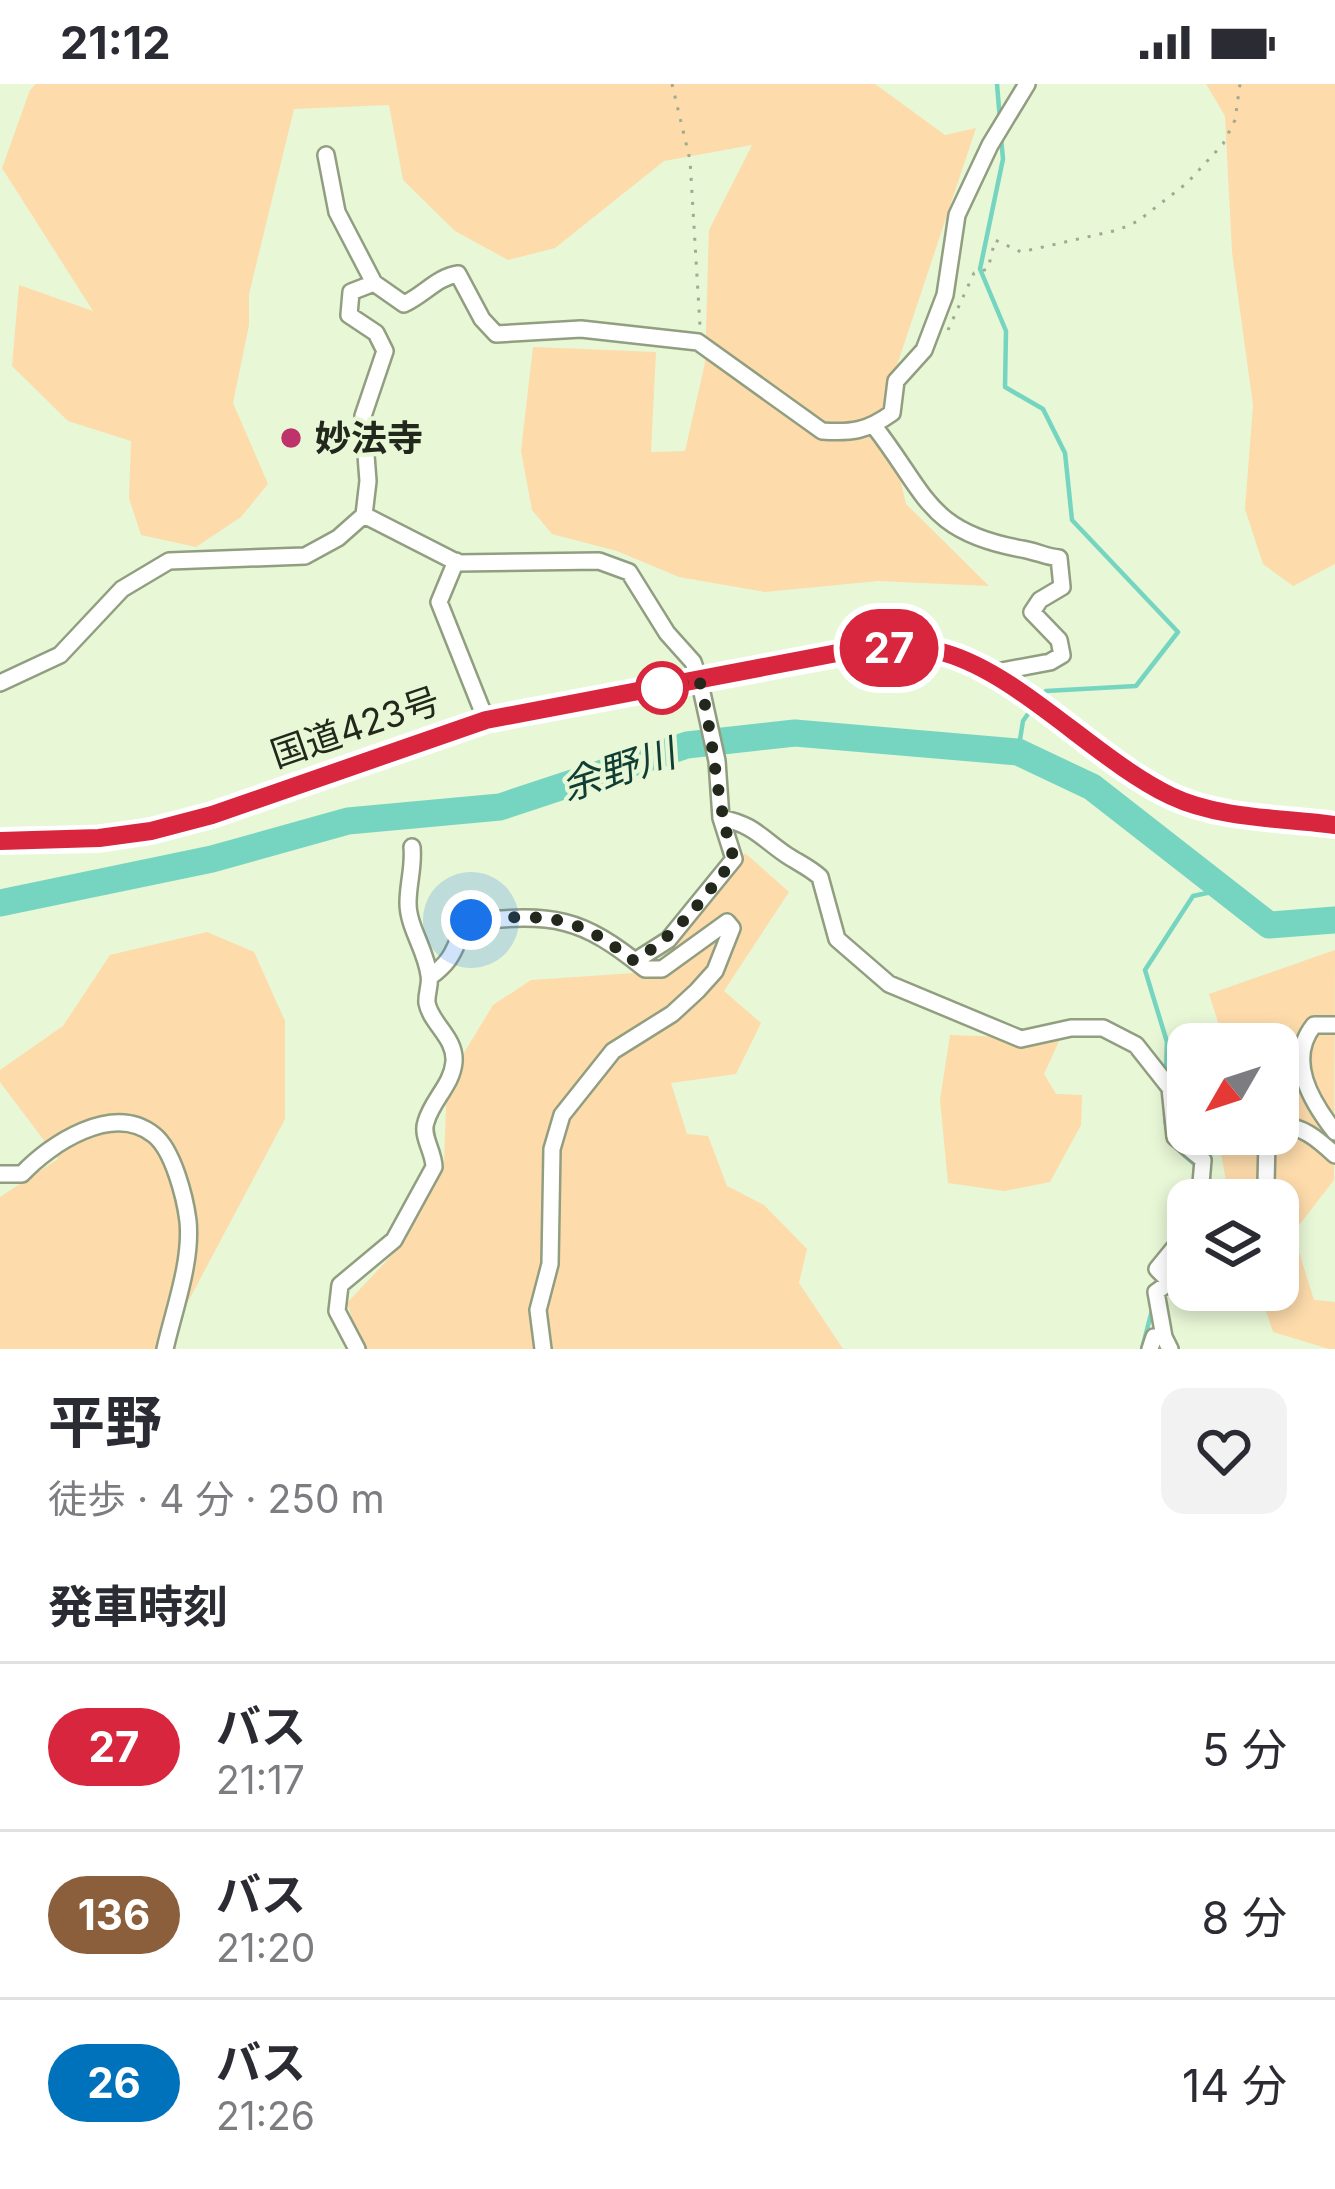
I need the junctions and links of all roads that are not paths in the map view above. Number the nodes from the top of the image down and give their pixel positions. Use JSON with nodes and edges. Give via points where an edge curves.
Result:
{"nodes":[{"id":1,"x":1027,"y":84,"type":"edge"},
{"id":2,"x":326,"y":155,"type":"dead end"},
{"id":3,"x":374,"y":283,"type":"junction"},
{"id":4,"x":874,"y":426,"type":"junction"},
{"id":5,"x":364,"y":515,"type":"junction"},
{"id":6,"x":455,"y":561,"type":"junction"},
{"id":7,"x":988,"y":673,"type":"junction"},
{"id":8,"x":699,"y":679,"type":"junction"},
{"id":9,"x":0,"y":683,"type":"edge"},
{"id":10,"x":486,"y":720,"type":"junction"},
{"id":11,"x":721,"y":818,"type":"junction"},
{"id":12,"x":1335,"y":825,"type":"edge"},
{"id":13,"x":0,"y":841,"type":"edge"},
{"id":14,"x":412,"y":847,"type":"dead end"},
{"id":15,"x":634,"y":961,"type":"junction"},
{"id":16,"x":430,"y":977,"type":"junction"},
{"id":17,"x":1335,"y":1024,"type":"edge"},
{"id":18,"x":1299,"y":1131,"type":"edge"},
{"id":19,"x":1335,"y":1132,"type":"edge"},
{"id":20,"x":1335,"y":1155,"type":"edge"},
{"id":21,"x":0,"y":1174,"type":"edge"},
{"id":22,"x":1201,"y":1179,"type":"edge"},
{"id":23,"x":1167,"y":1283,"type":"edge"},
{"id":24,"x":1167,"y":1343,"type":"edge"},
{"id":25,"x":165,"y":1349,"type":"edge"},
{"id":26,"x":357,"y":1349,"type":"edge"},
{"id":27,"x":543,"y":1349,"type":"edge"},
{"id":28,"x":1150,"y":1349,"type":"edge"}],
"edges":[{"from":1,"to":4,"type":"street","via":[[957,215],[945,295],[924,350],[896,381],[892,413]]},
{"from":2,"to":3,"type":"street","via":[[337,212]]},
{"from":3,"to":4,"type":"street","via":[[404,304],[458,274],[496,334],[581,329],[698,342],[822,431],[845,435]]},
{"from":3,"to":5,"type":"street","via":[[351,292],[349,315],[376,333],[385,351],[364,416]]},
{"from":4,"to":7,"type":"street","via":[[939,516],[961,532],[1059,558],[1062,586],[1032,612],[1059,640],[1062,655]]},
{"from":5,"to":6,"type":"street"},
{"from":5,"to":9,"type":"street","via":[[305,556],[169,561],[122,589],[60,655]]},
{"from":6,"to":8,"type":"street","via":[[599,561],[629,572]]},
{"from":6,"to":10,"type":"street","via":[[439,602]]},
{"from":7,"to":8,"type":"highway","name":"国道423号","via":[[909,647]]},
{"from":7,"to":12,"type":"highway","name":"国道423号","via":[[1178,799]]},
{"from":8,"to":10,"type":"highway","name":"国道423号"},
{"from":8,"to":11,"type":"street"},
{"from":10,"to":13,"type":"highway","name":"国道423号","via":[[151,831]]},
{"from":11,"to":15,"type":"street","via":[[734,859],[668,940]]},
{"from":11,"to":22,"type":"street","via":[[764,834],[820,877],[837,939],[889,984],[1021,1039],[1103,1028],[1136,1045],[1170,1088],[1175,1137],[1203,1160]]},
{"from":14,"to":16,"type":"street","via":[[409,916]]},
{"from":15,"to":16,"type":"street","via":[[568,920],[508,917],[471,920],[452,961]]},
{"from":15,"to":27,"type":"street","via":[[662,969],[728,922],[732,928],[715,971],[697,991],[613,1051],[562,1115],[550,1169],[550,1264],[538,1310]]},
{"from":16,"to":26,"type":"street","via":[[427,1004],[455,1058],[424,1130],[434,1167],[394,1240],[340,1285],[337,1311]]},
{"from":17,"to":19,"type":"street","via":[[1314,1025],[1300,1056],[1314,1102]]},
{"from":18,"to":20,"type":"street"},
{"from":21,"to":25,"type":"street","via":[[22,1174],[43,1151],[97,1126],[154,1134],[188,1216]]},
{"from":23,"to":24,"type":"street","via":[[1156,1292]]},
{"from":24,"to":28,"type":"street","via":[[1154,1337]]}]}
